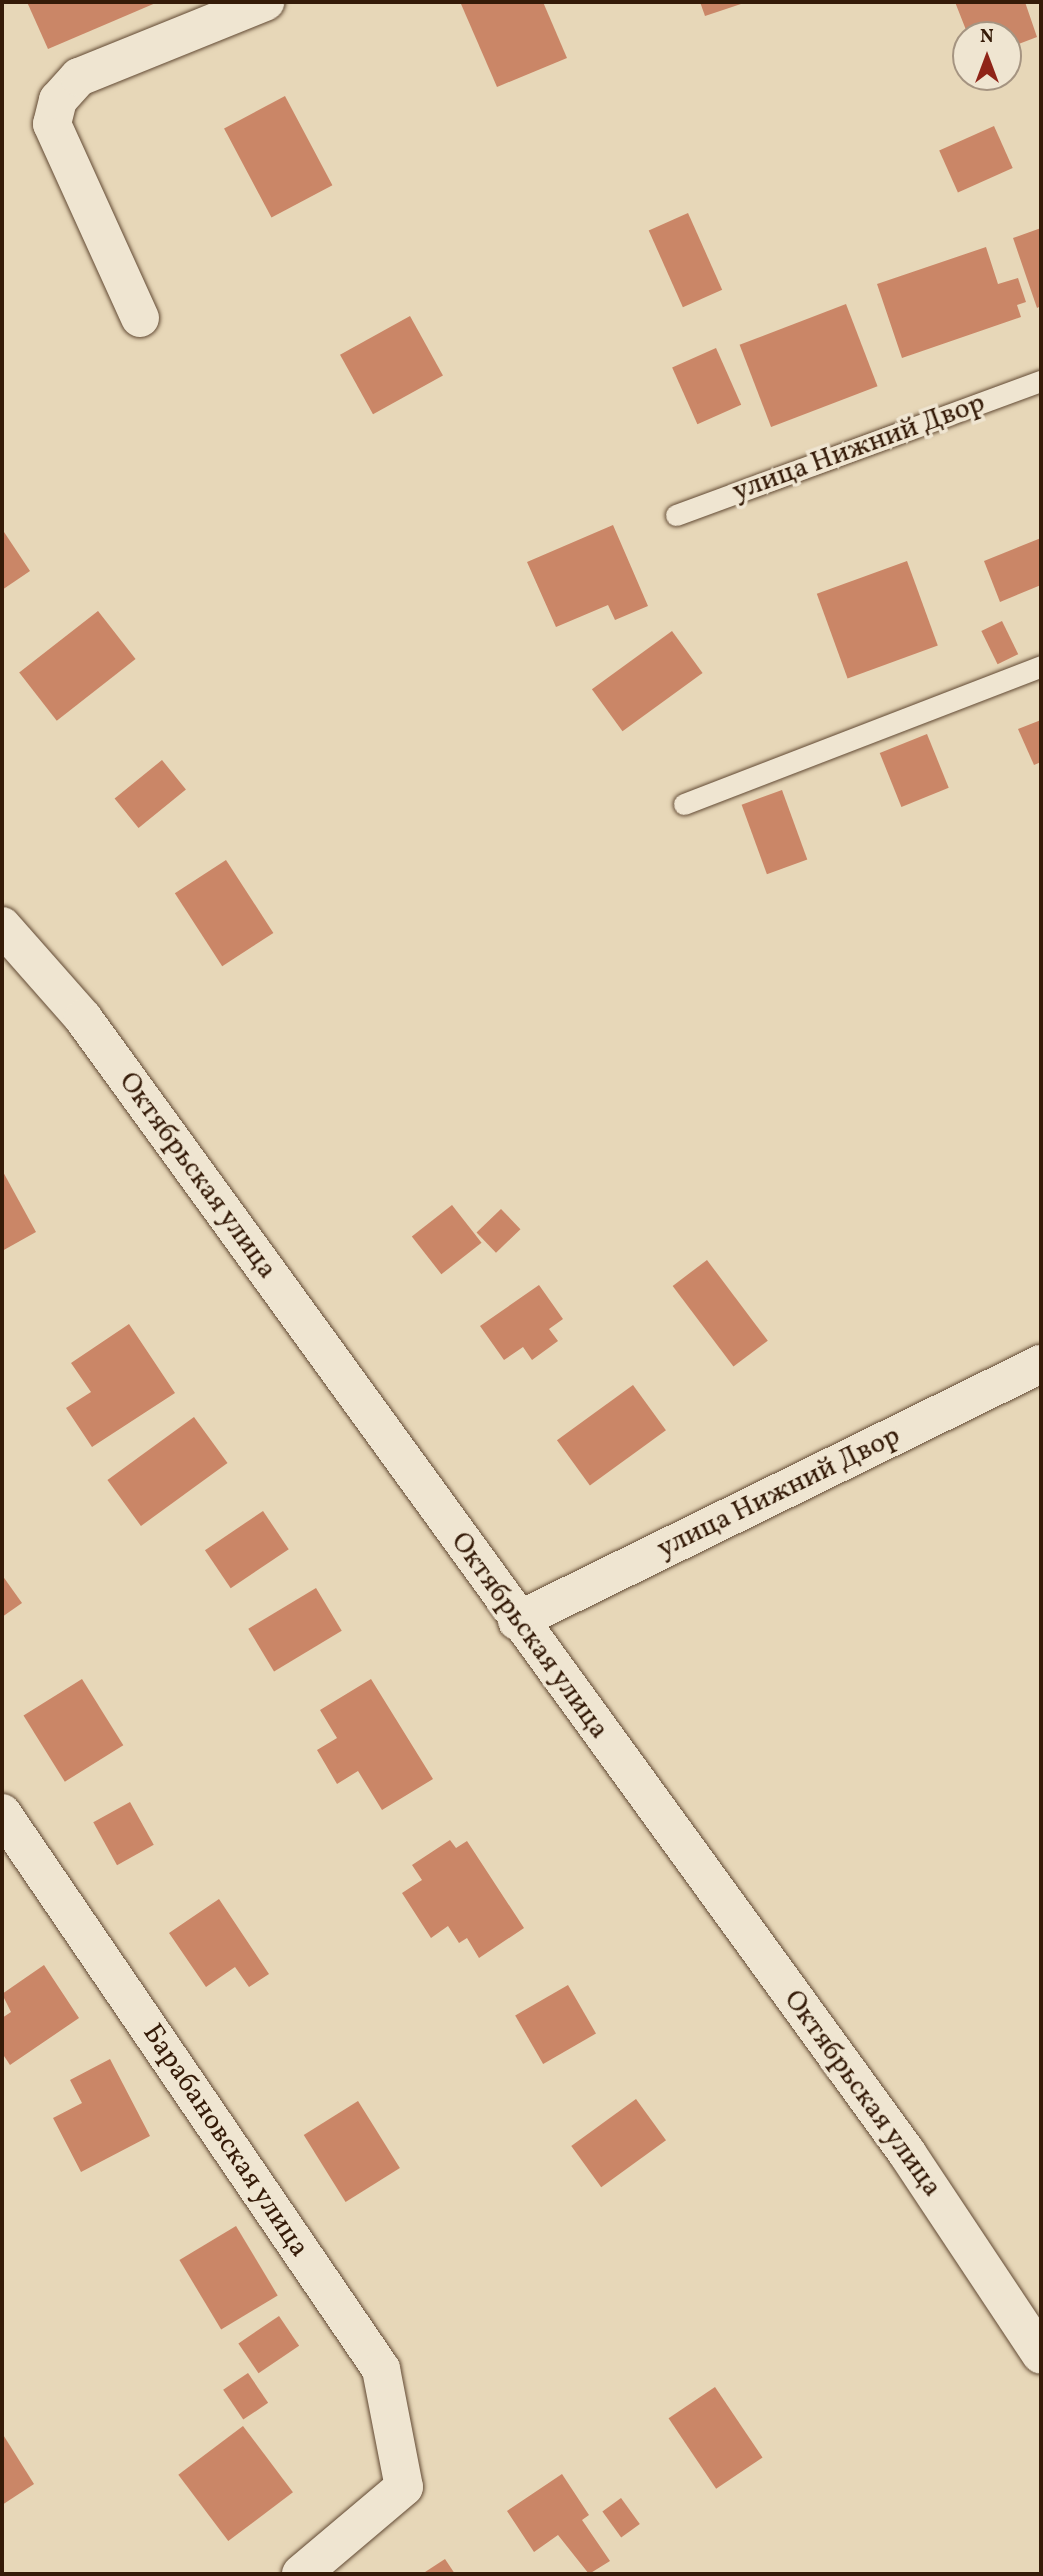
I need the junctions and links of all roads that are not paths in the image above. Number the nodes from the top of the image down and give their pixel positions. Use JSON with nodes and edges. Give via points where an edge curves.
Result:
{"nodes":[{"id":1,"x":265,"y":2,"type":"edge"},
{"id":2,"x":140,"y":318,"type":"dead end"},
{"id":3,"x":1041,"y":381,"type":"edge"},
{"id":4,"x":676,"y":515,"type":"dead end"},
{"id":5,"x":1041,"y":666,"type":"edge"},
{"id":6,"x":684,"y":803,"type":"dead end"},
{"id":7,"x":2,"y":926,"type":"edge"},
{"id":8,"x":1041,"y":1364,"type":"edge"},
{"id":9,"x":517,"y":1621,"type":"junction"},
{"id":10,"x":2,"y":1813,"type":"edge"},
{"id":11,"x":1041,"y":2355,"type":"edge"},
{"id":12,"x":301,"y":2574,"type":"edge"}],
"edges":[{"from":1,"to":2,"type":"street","via":[[79,77],[58,100],[52,124]]},
{"from":3,"to":4,"type":"lane","name":"улица Нижний Двор"},
{"from":5,"to":6,"type":"lane"},
{"from":7,"to":9,"type":"street","name":"Октябрьская улица","via":[[83,1017]]},
{"from":8,"to":9,"type":"street","name":"улица Нижний Двор"},
{"from":9,"to":11,"type":"street","name":"Октябрьская улица","via":[[907,2153]]},
{"from":10,"to":12,"type":"street","name":"Барабановская улица","via":[[381,2369],[404,2487]]}]}
